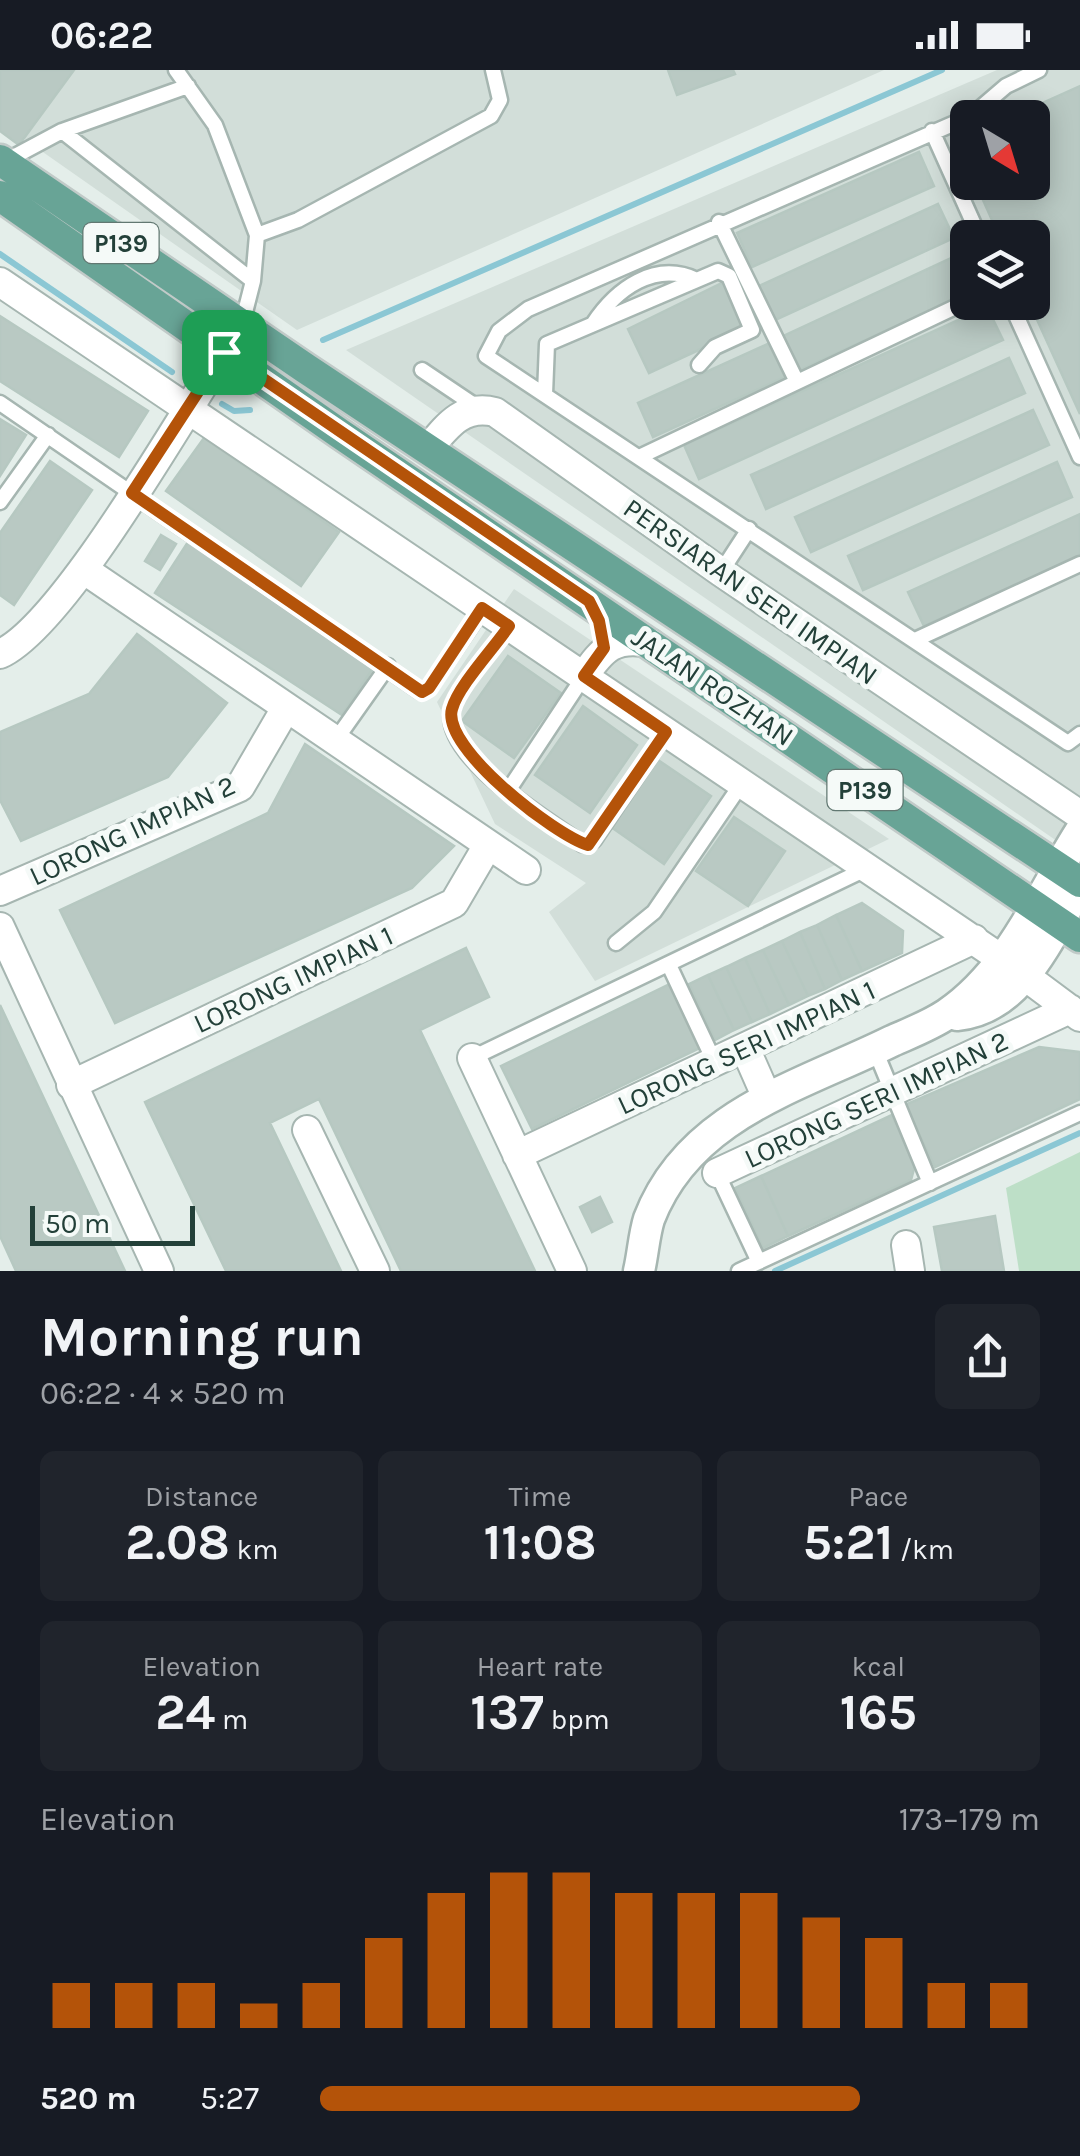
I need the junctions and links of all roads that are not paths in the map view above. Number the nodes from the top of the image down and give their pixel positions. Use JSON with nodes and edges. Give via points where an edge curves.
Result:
{"nodes":[{"id":1,"x":176,"y":70,"type":"edge"},
{"id":2,"x":493,"y":70,"type":"edge"},
{"id":3,"x":1039,"y":70,"type":"edge"},
{"id":4,"x":188,"y":86,"type":"junction"},
{"id":5,"x":62,"y":131,"type":"junction"},
{"id":6,"x":932,"y":132,"type":"junction"},
{"id":7,"x":2,"y":161,"type":"edge"},
{"id":8,"x":0,"y":196,"type":"edge"},
{"id":9,"x":972,"y":220,"type":"edge"},
{"id":10,"x":719,"y":222,"type":"junction"},
{"id":11,"x":257,"y":235,"type":"junction"},
{"id":12,"x":253,"y":280,"type":"junction"},
{"id":13,"x":697,"y":280,"type":"junction"},
{"id":14,"x":0,"y":282,"type":"edge"},
{"id":15,"x":950,"y":310,"type":"edge"},
{"id":16,"x":1018,"y":320,"type":"edge"},
{"id":17,"x":593,"y":324,"type":"junction"},
{"id":18,"x":242,"y":325,"type":"junction"},
{"id":19,"x":224,"y":352,"type":"junction"},
{"id":20,"x":699,"y":365,"type":"dead end"},
{"id":21,"x":422,"y":370,"type":"dead end"},
{"id":22,"x":797,"y":382,"type":"junction"},
{"id":23,"x":545,"y":394,"type":"junction"},
{"id":24,"x":0,"y":403,"type":"edge"},
{"id":25,"x":187,"y":408,"type":"junction"},
{"id":26,"x":478,"y":408,"type":"junction"},
{"id":27,"x":48,"y":435,"type":"junction"},
{"id":28,"x":428,"y":449,"type":"junction"},
{"id":29,"x":639,"y":457,"type":"junction"},
{"id":30,"x":1080,"y":457,"type":"edge"},
{"id":31,"x":132,"y":493,"type":"junction"},
{"id":32,"x":0,"y":502,"type":"edge"},
{"id":33,"x":749,"y":528,"type":"junction"},
{"id":34,"x":1080,"y":564,"type":"edge"},
{"id":35,"x":83,"y":570,"type":"junction"},
{"id":36,"x":721,"y":572,"type":"junction"},
{"id":37,"x":589,"y":601,"type":"junction"},
{"id":38,"x":482,"y":608,"type":"junction"},
{"id":39,"x":509,"y":626,"type":"junction"},
{"id":40,"x":915,"y":640,"type":"junction"},
{"id":41,"x":650,"y":644,"type":"junction"},
{"id":42,"x":604,"y":648,"type":"junction"},
{"id":43,"x":0,"y":654,"type":"edge"},
{"id":44,"x":388,"y":666,"type":"junction"},
{"id":45,"x":584,"y":676,"type":"junction"},
{"id":46,"x":286,"y":708,"type":"junction"},
{"id":47,"x":666,"y":732,"type":"junction"},
{"id":48,"x":1074,"y":738,"type":"edge"},
{"id":49,"x":335,"y":741,"type":"junction"},
{"id":50,"x":742,"y":783,"type":"junction"},
{"id":51,"x":508,"y":791,"type":"junction"},
{"id":52,"x":1080,"y":815,"type":"edge"},
{"id":53,"x":1080,"y":832,"type":"edge"},
{"id":54,"x":488,"y":845,"type":"junction"},
{"id":55,"x":868,"y":868,"type":"junction"},
{"id":56,"x":526,"y":870,"type":"dead end"},
{"id":57,"x":1073,"y":878,"type":"edge"},
{"id":58,"x":0,"y":891,"type":"edge"},
{"id":59,"x":1057,"y":921,"type":"edge"},
{"id":60,"x":0,"y":927,"type":"edge"},
{"id":61,"x":974,"y":939,"type":"junction"},
{"id":62,"x":616,"y":943,"type":"dead end"},
{"id":63,"x":670,"y":965,"type":"junction"},
{"id":64,"x":1014,"y":968,"type":"junction"},
{"id":65,"x":1075,"y":1013,"type":"edge"},
{"id":66,"x":745,"y":1048,"type":"junction"},
{"id":67,"x":875,"y":1050,"type":"junction"},
{"id":68,"x":472,"y":1058,"type":"joint"},
{"id":69,"x":714,"y":1063,"type":"junction"},
{"id":70,"x":71,"y":1084,"type":"junction"},
{"id":71,"x":890,"y":1091,"type":"junction"},
{"id":72,"x":767,"y":1098,"type":"junction"},
{"id":73,"x":1080,"y":1113,"type":"edge"},
{"id":74,"x":306,"y":1130,"type":"dead end"},
{"id":75,"x":517,"y":1155,"type":"junction"},
{"id":76,"x":717,"y":1173,"type":"joint"},
{"id":77,"x":930,"y":1183,"type":"junction"},
{"id":78,"x":759,"y":1262,"type":"junction"},
{"id":79,"x":159,"y":1271,"type":"edge"},
{"id":80,"x":376,"y":1271,"type":"edge"},
{"id":81,"x":572,"y":1271,"type":"edge"},
{"id":82,"x":640,"y":1271,"type":"edge"},
{"id":83,"x":739,"y":1271,"type":"edge"}],
"edges":[{"from":1,"to":4,"type":"lane"},
{"from":2,"to":11,"type":"lane","via":[[500,100],[491,116],[298,220]]},
{"from":3,"to":6,"type":"lane","via":[[970,116]]},
{"from":4,"to":5,"type":"lane"},
{"from":4,"to":11,"type":"lane","via":[[215,126]]},
{"from":5,"to":7,"type":"lane"},
{"from":5,"to":12,"type":"lane"},
{"from":6,"to":9,"type":"lane"},
{"from":6,"to":10,"type":"lane"},
{"from":7,"to":18,"type":"main road","name":"JALAN ROZHAN","number":"P139"},
{"from":8,"to":19,"type":"main road","name":"JALAN ROZHAN","number":"P139"},
{"from":10,"to":22,"type":"lane"},
{"from":10,"to":23,"type":"lane","via":[[528,309],[500,330],[486,356]]},
{"from":11,"to":12,"type":"lane"},
{"from":12,"to":18,"type":"lane"},
{"from":13,"to":17,"type":"lane"},
{"from":13,"to":17,"type":"lane","via":[[682,273],[644,278],[622,290]]},
{"from":13,"to":20,"type":"lane","via":[[718,270],[728,276],[752,330],[715,346]]},
{"from":14,"to":25,"type":"street"},
{"from":15,"to":22,"type":"lane"},
{"from":16,"to":30,"type":"lane"},
{"from":17,"to":23,"type":"lane","via":[[547,344]]},
{"from":18,"to":19,"type":"main road"},
{"from":18,"to":28,"type":"main road","name":"JALAN ROZHAN","number":"P139"},
{"from":19,"to":25,"type":"street"},
{"from":19,"to":37,"type":"main road","name":"JALAN ROZHAN","number":"P139"},
{"from":21,"to":26,"type":"lane","name":"PERSIARAN SERI IMPIAN"},
{"from":22,"to":29,"type":"lane"},
{"from":23,"to":29,"type":"lane"},
{"from":24,"to":27,"type":"lane"},
{"from":25,"to":31,"type":"street"},
{"from":25,"to":38,"type":"street"},
{"from":26,"to":28,"type":"street","via":[[448,425]]},
{"from":26,"to":36,"type":"street","name":"PERSIARAN SERI IMPIAN","via":[[495,412]]},
{"from":27,"to":31,"type":"lane"},
{"from":27,"to":32,"type":"lane"},
{"from":28,"to":57,"type":"main road","name":"JALAN ROZHAN","number":"P139"},
{"from":29,"to":33,"type":"lane"},
{"from":31,"to":35,"type":"street"},
{"from":31,"to":44,"type":"lane"},
{"from":33,"to":36,"type":"lane"},
{"from":33,"to":40,"type":"lane"},
{"from":34,"to":40,"type":"lane"},
{"from":35,"to":43,"type":"street","via":[[18,646]]},
{"from":35,"to":46,"type":"street"},
{"from":36,"to":52,"type":"street","name":"PERSIARAN SERI IMPIAN"},
{"from":37,"to":41,"type":"main road","name":"JALAN ROZHAN","number":"P139"},
{"from":37,"to":42,"type":"street"},
{"from":38,"to":39,"type":"street"},
{"from":38,"to":44,"type":"lane","via":[[424,692]]},
{"from":39,"to":45,"type":"street"},
{"from":39,"to":51,"type":"lane","via":[[452,707],[451,723],[460,744]]},
{"from":40,"to":48,"type":"lane"},
{"from":41,"to":42,"type":"street","via":[[629,639]]},
{"from":41,"to":59,"type":"main road","name":"JALAN ROZHAN","number":"P139"},
{"from":42,"to":45,"type":"street"},
{"from":44,"to":49,"type":"lane"},
{"from":45,"to":47,"type":"street"},
{"from":45,"to":51,"type":"lane"},
{"from":46,"to":49,"type":"street"},
{"from":46,"to":58,"type":"street","name":"LORONG IMPIAN 2","via":[[240,787]]},
{"from":47,"to":50,"type":"street"},
{"from":47,"to":51,"type":"lane","via":[[588,845]]},
{"from":49,"to":54,"type":"street"},
{"from":50,"to":55,"type":"street"},
{"from":50,"to":62,"type":"lane","via":[[654,912]]},
{"from":53,"to":57,"type":"street"},
{"from":54,"to":56,"type":"street"},
{"from":54,"to":70,"type":"street","name":"LORONG IMPIAN 1","via":[[454,902]]},
{"from":55,"to":61,"type":"street"},
{"from":55,"to":63,"type":"lane"},
{"from":57,"to":59,"type":"street"},
{"from":59,"to":64,"type":"street"},
{"from":60,"to":70,"type":"street"},
{"from":61,"to":64,"type":"street"},
{"from":61,"to":66,"type":"street","name":"LORONG SERI IMPIAN 1"},
{"from":63,"to":68,"type":"lane"},
{"from":63,"to":69,"type":"lane"},
{"from":64,"to":65,"type":"street"},
{"from":64,"to":67,"type":"street","via":[[996,1002],[976,1013],[944,1016]]},
{"from":65,"to":71,"type":"street","name":"LORONG SERI IMPIAN 2"},
{"from":66,"to":69,"type":"street","name":"LORONG SERI IMPIAN 1"},
{"from":66,"to":72,"type":"street"},
{"from":67,"to":71,"type":"lane"},
{"from":67,"to":72,"type":"street"},
{"from":68,"to":75,"type":"street"},
{"from":69,"to":75,"type":"street","name":"LORONG SERI IMPIAN 1"},
{"from":70,"to":79,"type":"street"},
{"from":71,"to":76,"type":"street","name":"LORONG SERI IMPIAN 2"},
{"from":71,"to":77,"type":"lane"},
{"from":72,"to":82,"type":"street","via":[[707,1133],[676,1170],[649,1220]]},
{"from":73,"to":77,"type":"lane"},
{"from":74,"to":80,"type":"street"},
{"from":75,"to":81,"type":"street"},
{"from":76,"to":78,"type":"lane","name":"LORONG SERI IMPIAN 2"},
{"from":77,"to":78,"type":"lane"},
{"from":78,"to":83,"type":"lane"}]}
